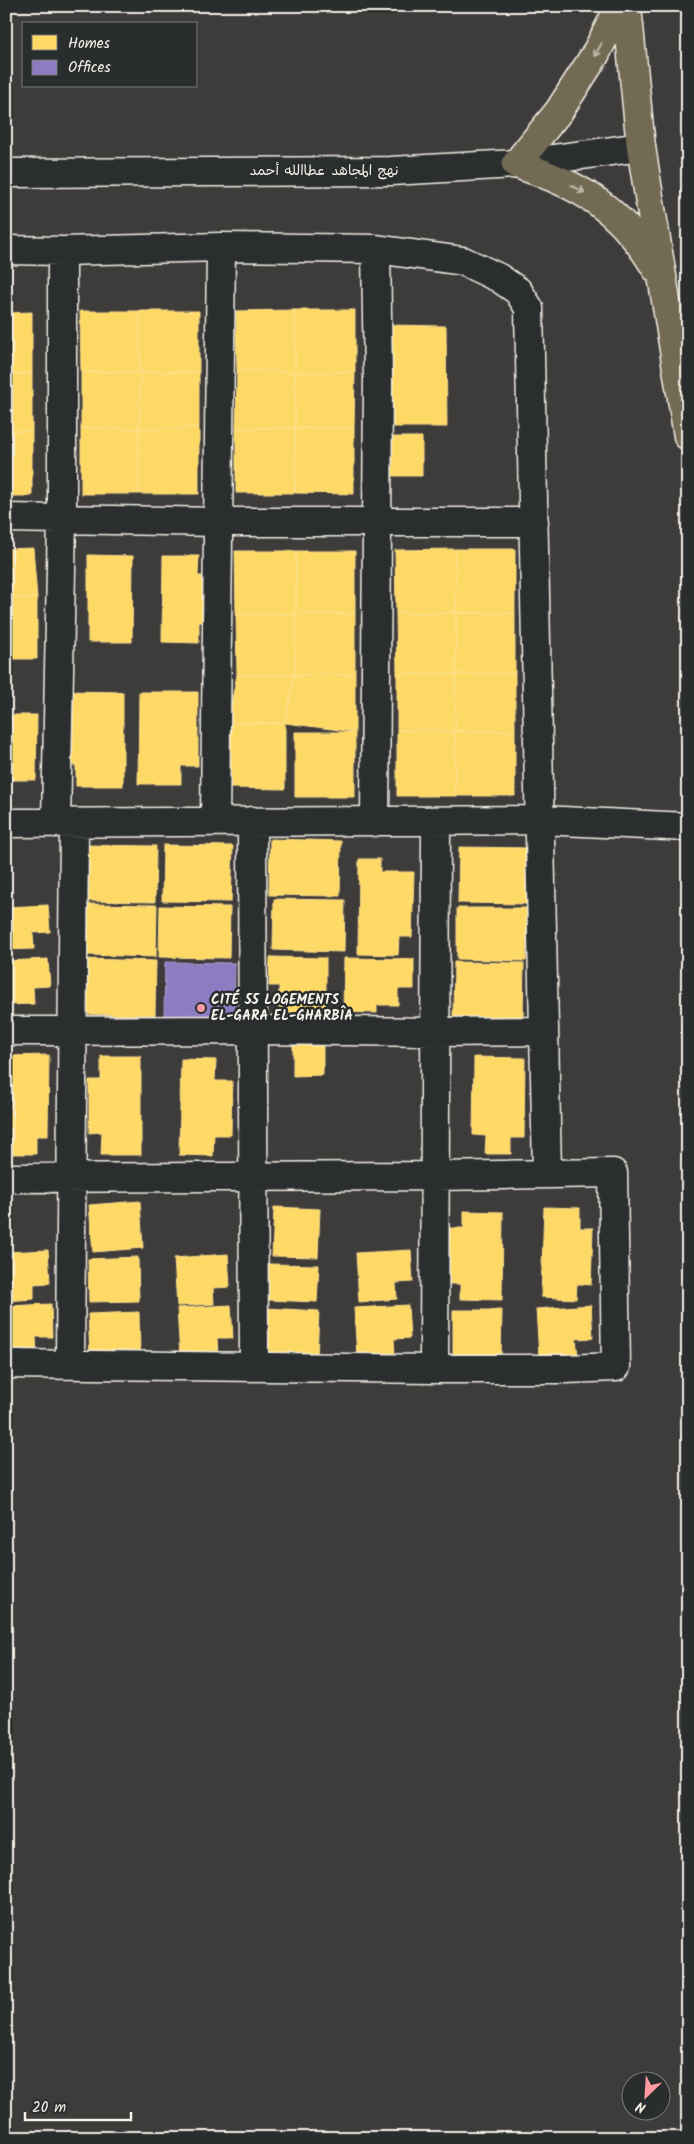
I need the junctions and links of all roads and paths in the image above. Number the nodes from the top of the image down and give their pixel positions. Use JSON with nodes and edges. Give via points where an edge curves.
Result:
{"nodes":[{"id":1,"x":620,"y":6,"type":"edge"},
{"id":2,"x":627,"y":6,"type":"edge"},
{"id":3,"x":641,"y":148,"type":"junction"},
{"id":4,"x":516,"y":164,"type":"junction"},
{"id":5,"x":6,"y":173,"type":"edge"},
{"id":6,"x":221,"y":247,"type":"junction"},
{"id":7,"x":376,"y":249,"type":"junction"},
{"id":8,"x":6,"y":250,"type":"edge"},
{"id":9,"x":62,"y":251,"type":"junction"},
{"id":10,"x":661,"y":277,"type":"junction"},
{"id":11,"x":688,"y":436,"type":"edge"},
{"id":12,"x":6,"y":518,"type":"edge"},
{"id":13,"x":62,"y":519,"type":"junction"},
{"id":14,"x":218,"y":522,"type":"junction"},
{"id":15,"x":377,"y":522,"type":"junction"},
{"id":16,"x":534,"y":522,"type":"junction"},
{"id":17,"x":215,"y":820,"type":"junction"},
{"id":18,"x":541,"y":820,"type":"junction"},
{"id":19,"x":252,"y":821,"type":"junction"},
{"id":20,"x":436,"y":821,"type":"junction"},
{"id":21,"x":375,"y":822,"type":"junction"},
{"id":22,"x":6,"y":823,"type":"edge"},
{"id":23,"x":65,"y":823,"type":"junction"},
{"id":24,"x":688,"y":827,"type":"edge"},
{"id":25,"x":254,"y":1030,"type":"junction"},
{"id":26,"x":6,"y":1031,"type":"edge"},
{"id":27,"x":544,"y":1031,"type":"junction"},
{"id":28,"x":73,"y":1032,"type":"junction"},
{"id":29,"x":435,"y":1032,"type":"junction"},
{"id":30,"x":547,"y":1173,"type":"junction"},
{"id":31,"x":435,"y":1176,"type":"junction"},
{"id":32,"x":72,"y":1177,"type":"junction"},
{"id":33,"x":254,"y":1177,"type":"junction"},
{"id":34,"x":6,"y":1178,"type":"edge"},
{"id":35,"x":6,"y":1364,"type":"edge"},
{"id":36,"x":70,"y":1364,"type":"junction"},
{"id":37,"x":254,"y":1365,"type":"junction"},
{"id":38,"x":434,"y":1369,"type":"junction"}],
"edges":[{"from":1,"to":4,"type":"main road","one_way":true,"via":[[559,111]]},
{"from":2,"to":3,"type":"main road"},
{"from":3,"to":4,"type":"street","name":"نهج المجاهد عطاالله أحمد"},
{"from":3,"to":10,"type":"main road"},
{"from":4,"to":5,"type":"street","name":"نهج المجاهد عطاالله أحمد","via":[[391,171]]},
{"from":4,"to":10,"type":"main road","one_way":true,"via":[[552,176],[586,193],[616,216],[641,244]]},
{"from":6,"to":7,"type":"street"},
{"from":6,"to":9,"type":"street"},
{"from":6,"to":14,"type":"street"},
{"from":7,"to":15,"type":"street"},
{"from":7,"to":16,"type":"street","via":[[463,261],[518,291],[529,308]]},
{"from":8,"to":9,"type":"street"},
{"from":9,"to":13,"type":"street"},
{"from":10,"to":11,"type":"main road"},
{"from":12,"to":13,"type":"street"},
{"from":13,"to":14,"type":"street"},
{"from":13,"to":23,"type":"street"},
{"from":14,"to":15,"type":"street"},
{"from":14,"to":17,"type":"street"},
{"from":15,"to":16,"type":"street"},
{"from":15,"to":21,"type":"street"},
{"from":16,"to":18,"type":"street"},
{"from":17,"to":19,"type":"street"},
{"from":17,"to":23,"type":"street"},
{"from":18,"to":20,"type":"street"},
{"from":18,"to":24,"type":"street"},
{"from":18,"to":27,"type":"street"},
{"from":19,"to":21,"type":"street"},
{"from":19,"to":25,"type":"street"},
{"from":20,"to":21,"type":"street"},
{"from":20,"to":29,"type":"street"},
{"from":22,"to":23,"type":"street"},
{"from":23,"to":28,"type":"street"},
{"from":25,"to":28,"type":"street"},
{"from":25,"to":29,"type":"street"},
{"from":25,"to":33,"type":"street"},
{"from":26,"to":28,"type":"street"},
{"from":27,"to":29,"type":"street"},
{"from":27,"to":30,"type":"street"},
{"from":28,"to":32,"type":"street"},
{"from":29,"to":31,"type":"street"},
{"from":30,"to":31,"type":"street"},
{"from":30,"to":38,"type":"street","via":[[613,1173],[616,1367]]},
{"from":31,"to":33,"type":"street"},
{"from":31,"to":38,"type":"street"},
{"from":32,"to":33,"type":"street"},
{"from":32,"to":34,"type":"street"},
{"from":32,"to":36,"type":"street"},
{"from":33,"to":37,"type":"street"},
{"from":35,"to":36,"type":"street"},
{"from":36,"to":37,"type":"street"},
{"from":37,"to":38,"type":"street"}]}
